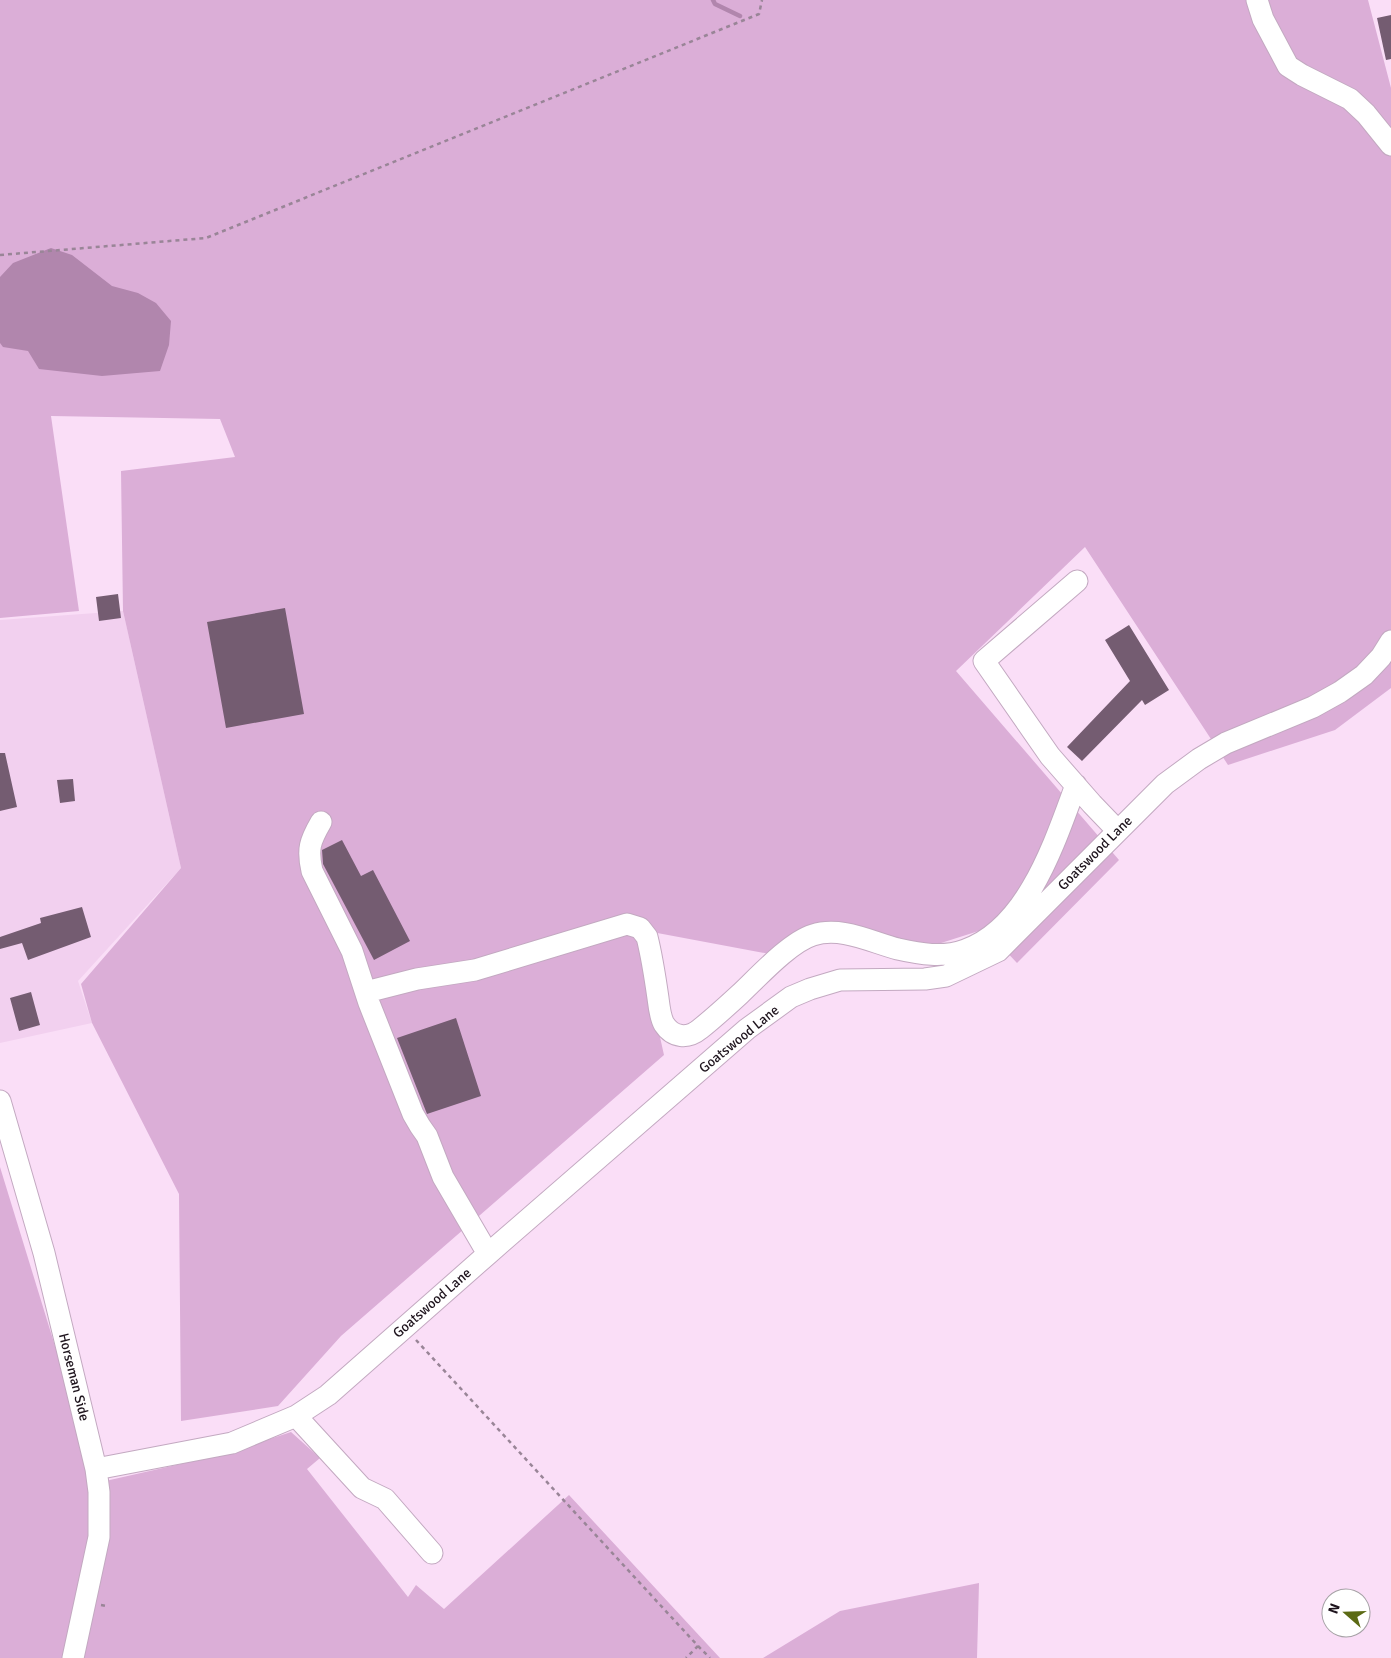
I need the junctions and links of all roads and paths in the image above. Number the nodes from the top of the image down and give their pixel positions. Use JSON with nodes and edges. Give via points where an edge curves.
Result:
{"nodes":[{"id":1,"x":762,"y":0,"type":"edge"},
{"id":2,"x":1257,"y":0,"type":"edge"},
{"id":3,"x":1391,"y":144,"type":"edge"},
{"id":4,"x":0,"y":255,"type":"edge"},
{"id":5,"x":1077,"y":581,"type":"dead end"},
{"id":6,"x":1391,"y":641,"type":"edge"},
{"id":7,"x":1076,"y":785,"type":"junction"},
{"id":8,"x":321,"y":822,"type":"dead end"},
{"id":9,"x":1117,"y":830,"type":"junction"},
{"id":10,"x":366,"y":992,"type":"junction"},
{"id":11,"x":0,"y":1101,"type":"edge"},
{"id":12,"x":488,"y":1254,"type":"junction"},
{"id":13,"x":404,"y":1328,"type":"junction"},
{"id":14,"x":296,"y":1416,"type":"junction"},
{"id":15,"x":96,"y":1469,"type":"junction"},
{"id":16,"x":432,"y":1553,"type":"dead end"},
{"id":17,"x":698,"y":1646,"type":"junction"},
{"id":18,"x":73,"y":1658,"type":"edge"},
{"id":19,"x":686,"y":1658,"type":"edge"},
{"id":20,"x":710,"y":1658,"type":"edge"}],
"edges":[{"from":1,"to":4,"type":"path","via":[[759,14],[206,238]]},
{"from":2,"to":3,"type":"street","via":[[1263,19],[1288,66],[1350,99]]},
{"from":5,"to":7,"type":"street","via":[[984,661],[1050,756]]},
{"from":6,"to":9,"type":"street","name":"Goatswood Lane","via":[[1364,675],[1340,692],[1199,758],[1165,784]]},
{"from":7,"to":9,"type":"street"},
{"from":7,"to":10,"type":"street","via":[[1048,860],[1033,886],[1004,923],[979,943],[966,950],[934,955],[907,951],[844,933],[814,934],[786,952],[690,1036],[675,1034],[664,1024],[647,937],[640,928],[627,924],[474,970],[417,979]]},
{"from":8,"to":10,"type":"street","via":[[309,847],[312,870],[352,951]]},
{"from":9,"to":12,"type":"street","name":"Goatswood Lane","via":[[998,951],[946,976],[840,980],[791,998],[747,1029]]},
{"from":10,"to":12,"type":"street","via":[[413,1114],[427,1136],[443,1176]]},
{"from":11,"to":15,"type":"street","name":"Horseman Side","via":[[44,1253]]},
{"from":12,"to":13,"type":"street","name":"Goatswood Lane"},
{"from":13,"to":14,"type":"street","name":"Goatswood Lane","via":[[328,1395]]},
{"from":13,"to":17,"type":"path"},
{"from":14,"to":15,"type":"street","name":"Goatswood Lane","via":[[232,1443]]},
{"from":14,"to":16,"type":"street","via":[[362,1488],[385,1499]]},
{"from":15,"to":18,"type":"street","name":"Horseman Side","via":[[99,1537]]},
{"from":17,"to":19,"type":"path"},
{"from":17,"to":20,"type":"path"}]}
